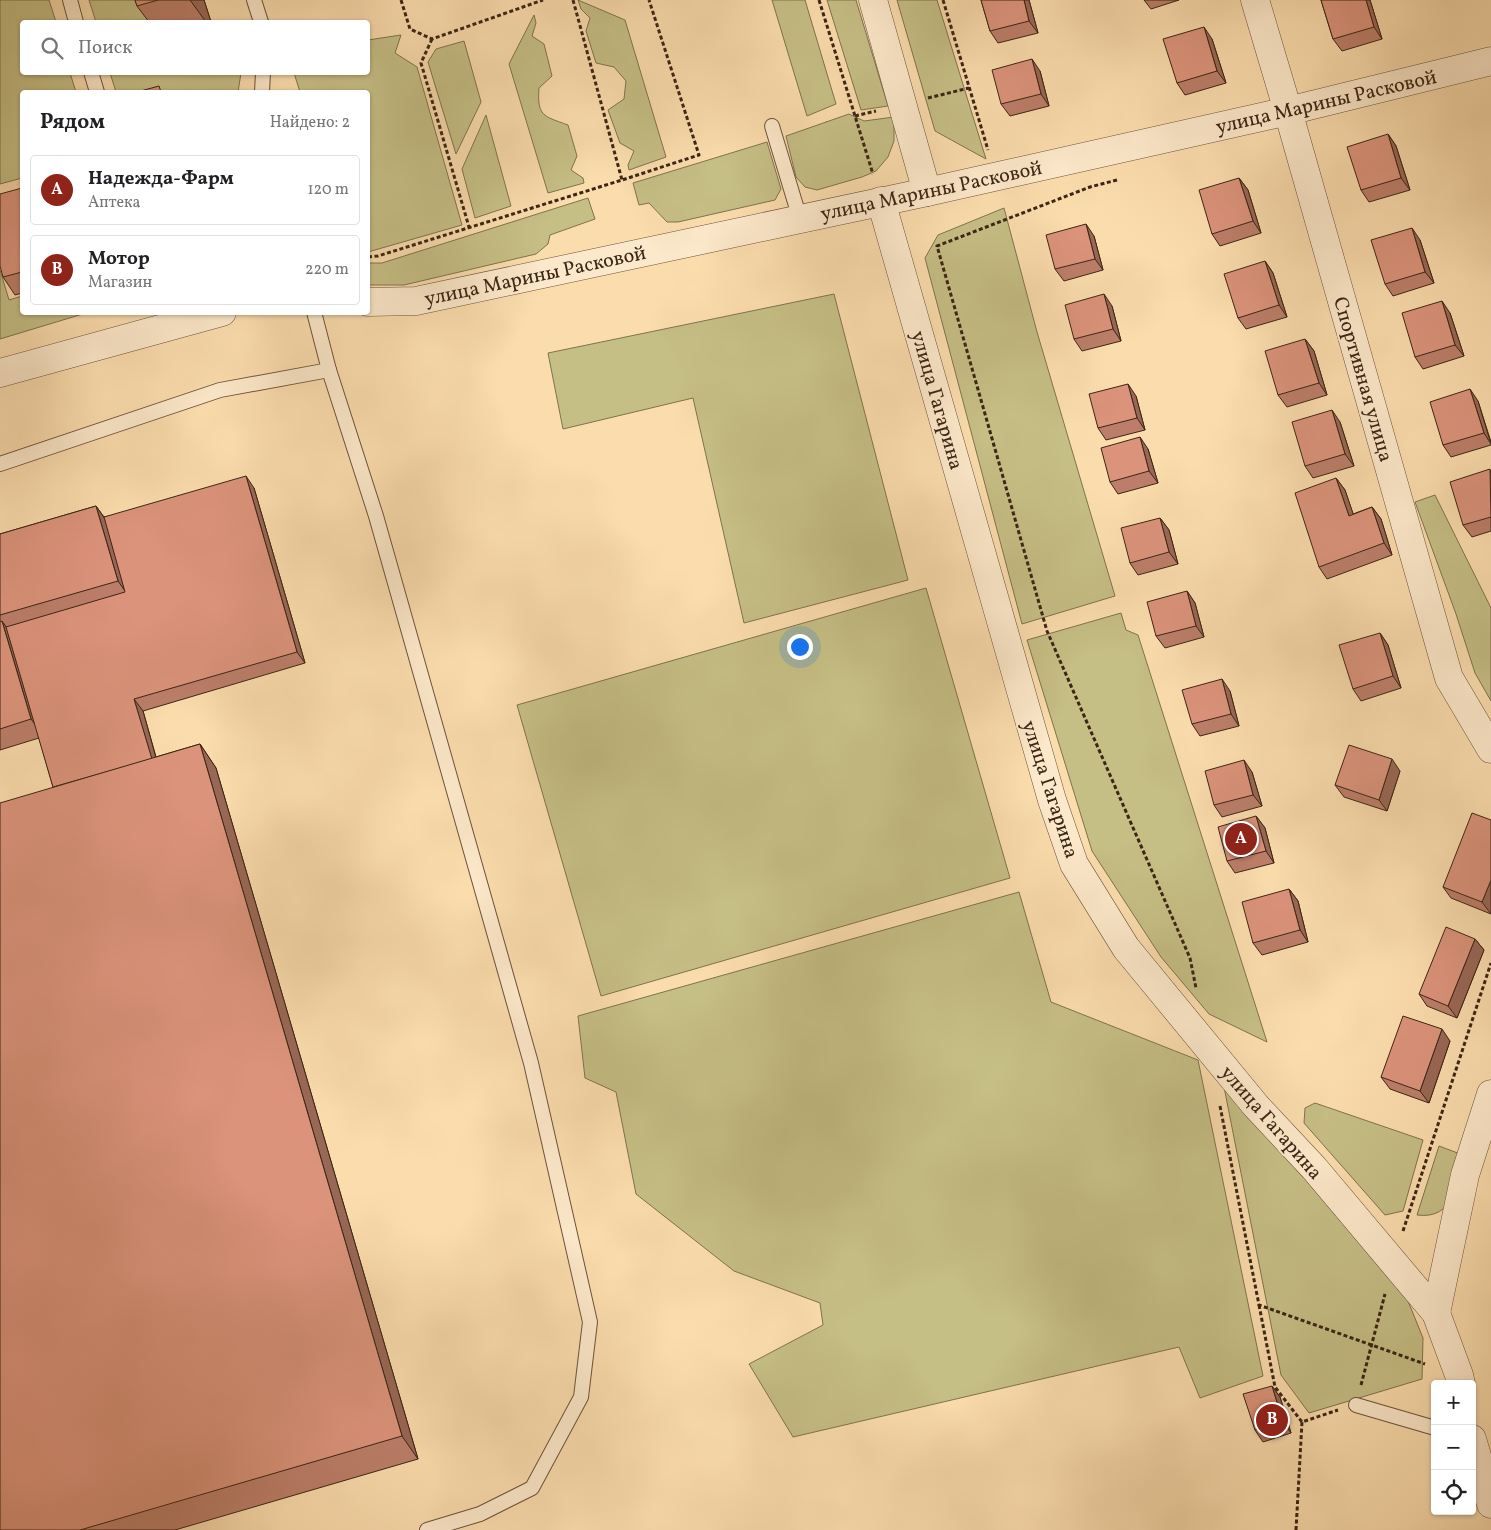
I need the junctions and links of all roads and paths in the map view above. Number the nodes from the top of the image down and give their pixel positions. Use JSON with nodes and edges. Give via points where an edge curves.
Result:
{"nodes":[{"id":1,"x":70,"y":0,"type":"edge"},
{"id":2,"x":254,"y":0,"type":"edge"},
{"id":3,"x":401,"y":0,"type":"edge"},
{"id":4,"x":543,"y":0,"type":"edge"},
{"id":5,"x":572,"y":0,"type":"edge"},
{"id":6,"x":649,"y":0,"type":"edge"},
{"id":7,"x":819,"y":0,"type":"edge"},
{"id":8,"x":873,"y":0,"type":"edge"},
{"id":9,"x":943,"y":0,"type":"edge"},
{"id":10,"x":1255,"y":0,"type":"edge"},
{"id":11,"x":75,"y":20,"type":"edge"},
{"id":12,"x":260,"y":20,"type":"edge"},
{"id":13,"x":432,"y":39,"type":"junction"},
{"id":14,"x":1491,"y":61,"type":"edge"},
{"id":15,"x":92,"y":75,"type":"edge"},
{"id":16,"x":264,"y":75,"type":"edge"},
{"id":17,"x":96,"y":90,"type":"edge"},
{"id":18,"x":262,"y":90,"type":"edge"},
{"id":19,"x":1288,"y":111,"type":"junction"},
{"id":20,"x":772,"y":126,"type":"dead end"},
{"id":21,"x":996,"y":177,"type":"junction"},
{"id":22,"x":622,"y":180,"type":"junction"},
{"id":23,"x":1118,"y":180,"type":"dead end"},
{"id":24,"x":927,"y":192,"type":"junction"},
{"id":25,"x":882,"y":201,"type":"junction"},
{"id":26,"x":800,"y":219,"type":"junction"},
{"id":27,"x":470,"y":227,"type":"junction"},
{"id":28,"x":370,"y":257,"type":"edge"},
{"id":29,"x":370,"y":302,"type":"edge"},
{"id":30,"x":201,"y":315,"type":"edge"},
{"id":31,"x":315,"y":315,"type":"edge"},
{"id":32,"x":165,"y":320,"type":"edge"},
{"id":33,"x":329,"y":370,"type":"junction"},
{"id":34,"x":0,"y":373,"type":"edge"},
{"id":35,"x":0,"y":464,"type":"edge"},
{"id":36,"x":1491,"y":749,"type":"edge"},
{"id":37,"x":1491,"y":963,"type":"edge"},
{"id":38,"x":1197,"y":994,"type":"dead end"},
{"id":39,"x":1491,"y":1094,"type":"edge"},
{"id":40,"x":1219,"y":1105,"type":"dead end"},
{"id":41,"x":1491,"y":1167,"type":"edge"},
{"id":42,"x":1464,"y":1175,"type":"junction"},
{"id":43,"x":1393,"y":1263,"type":"junction"},
{"id":44,"x":1259,"y":1305,"type":"junction"},
{"id":45,"x":1436,"y":1314,"type":"junction"},
{"id":46,"x":1371,"y":1346,"type":"junction"},
{"id":47,"x":1460,"y":1380,"type":"edge"},
{"id":48,"x":1356,"y":1405,"type":"junction"},
{"id":49,"x":1302,"y":1422,"type":"junction"},
{"id":50,"x":1431,"y":1427,"type":"edge"},
{"id":51,"x":1476,"y":1453,"type":"edge"},
{"id":52,"x":1491,"y":1504,"type":"edge"},
{"id":53,"x":426,"y":1530,"type":"edge"},
{"id":54,"x":1296,"y":1530,"type":"edge"}],
"edges":[{"from":1,"to":11,"type":"lane"},
{"from":2,"to":12,"type":"lane"},
{"from":3,"to":13,"type":"path","via":[[410,29]]},
{"from":4,"to":13,"type":"path"},
{"from":5,"to":22,"type":"path"},
{"from":6,"to":22,"type":"path","via":[[699,155]]},
{"from":7,"to":25,"type":"path"},
{"from":8,"to":24,"type":"street"},
{"from":9,"to":21,"type":"path"},
{"from":10,"to":19,"type":"street","name":"Спортивная улица"},
{"from":13,"to":27,"type":"path","via":[[421,63]]},
{"from":14,"to":19,"type":"street","name":"улица Марины Расковой"},
{"from":15,"to":17,"type":"lane"},
{"from":16,"to":18,"type":"lane"},
{"from":19,"to":21,"type":"street","name":"улица Марины Расковой"},
{"from":19,"to":36,"type":"street","name":"Спортивная улица","via":[[1449,678]]},
{"from":20,"to":26,"type":"lane"},
{"from":21,"to":24,"type":"street","name":"улица Марины Расковой"},
{"from":22,"to":27,"type":"path"},
{"from":23,"to":38,"type":"path","via":[[1090,187],[937,246],[1047,631],[1190,958]]},
{"from":24,"to":25,"type":"street","name":"улица Марины Расковой"},
{"from":25,"to":26,"type":"street","name":"улица Марины Расковой"},
{"from":25,"to":43,"type":"street","name":"улица Гагарина","via":[[1052,800],[1074,864],[1126,948],[1256,1106],[1314,1168]]},
{"from":26,"to":29,"type":"street","name":"улица Марины Расковой","via":[[416,301]]},
{"from":27,"to":28,"type":"path"},
{"from":30,"to":32,"type":"street"},
{"from":31,"to":33,"type":"lane"},
{"from":32,"to":34,"type":"street"},
{"from":33,"to":35,"type":"lane","via":[[220,390]]},
{"from":33,"to":53,"type":"lane","via":[[376,516],[531,1063],[590,1322],[581,1397],[532,1488],[480,1514]]},
{"from":37,"to":43,"type":"path"},
{"from":39,"to":42,"type":"street"},
{"from":40,"to":44,"type":"path"},
{"from":41,"to":42,"type":"street"},
{"from":42,"to":45,"type":"street"},
{"from":43,"to":45,"type":"street","name":"улица Гагарина"},
{"from":43,"to":46,"type":"path"},
{"from":44,"to":46,"type":"path"},
{"from":44,"to":49,"type":"path","via":[[1275,1387]]},
{"from":45,"to":47,"type":"street","name":"улица Гагарина"},
{"from":46,"to":47,"type":"path"},
{"from":46,"to":48,"type":"path"},
{"from":48,"to":49,"type":"path"},
{"from":48,"to":50,"type":"lane"},
{"from":49,"to":54,"type":"path"},
{"from":51,"to":52,"type":"street"}]}
